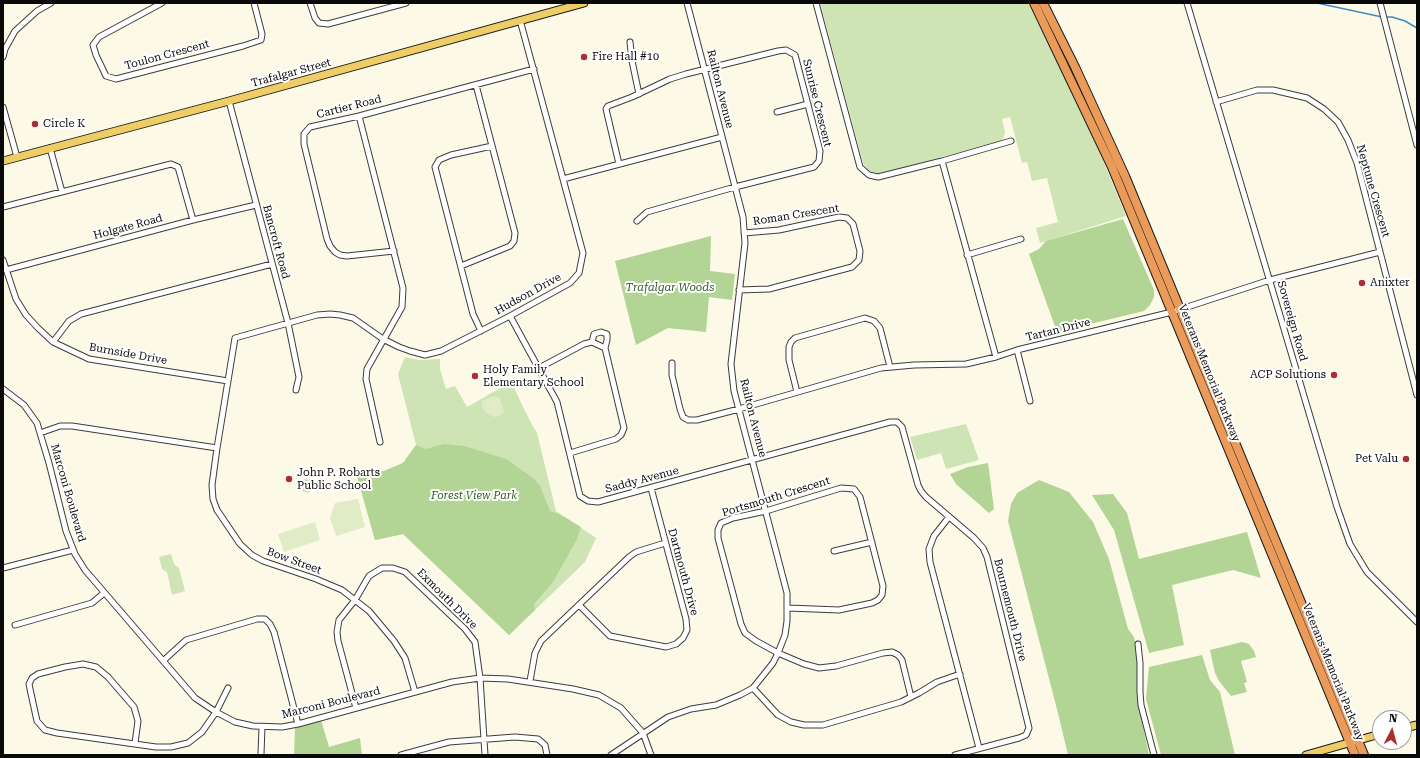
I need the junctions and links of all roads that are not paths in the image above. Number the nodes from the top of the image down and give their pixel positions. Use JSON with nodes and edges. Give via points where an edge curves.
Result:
{"nodes":[{"id":1,"x":52,"y":3,"type":"edge"},
{"id":2,"x":162,"y":3,"type":"edge"},
{"id":3,"x":254,"y":3,"type":"edge"},
{"id":4,"x":310,"y":3,"type":"edge"},
{"id":5,"x":406,"y":3,"type":"edge"},
{"id":6,"x":687,"y":3,"type":"edge"},
{"id":7,"x":816,"y":3,"type":"edge"},
{"id":8,"x":1034,"y":3,"type":"edge"},
{"id":9,"x":1043,"y":3,"type":"edge"},
{"id":10,"x":1187,"y":3,"type":"edge"},
{"id":11,"x":580,"y":4,"type":"edge"},
{"id":12,"x":1380,"y":4,"type":"edge"},
{"id":13,"x":520,"y":20,"type":"junction"},
{"id":14,"x":630,"y":42,"type":"dead end"},
{"id":15,"x":3,"y":57,"type":"edge"},
{"id":16,"x":534,"y":69,"type":"junction"},
{"id":17,"x":705,"y":70,"type":"junction"},
{"id":18,"x":476,"y":85,"type":"junction"},
{"id":19,"x":639,"y":94,"type":"junction"},
{"id":20,"x":229,"y":101,"type":"junction"},
{"id":21,"x":1216,"y":102,"type":"junction"},
{"id":22,"x":808,"y":104,"type":"junction"},
{"id":23,"x":3,"y":107,"type":"edge"},
{"id":24,"x":777,"y":112,"type":"dead end"},
{"id":25,"x":359,"y":116,"type":"junction"},
{"id":26,"x":722,"y":137,"type":"junction"},
{"id":27,"x":1011,"y":141,"type":"dead end"},
{"id":28,"x":1417,"y":145,"type":"edge"},
{"id":29,"x":492,"y":146,"type":"junction"},
{"id":30,"x":50,"y":148,"type":"junction"},
{"id":31,"x":17,"y":157,"type":"junction"},
{"id":32,"x":3,"y":161,"type":"edge"},
{"id":33,"x":942,"y":161,"type":"junction"},
{"id":34,"x":619,"y":164,"type":"junction"},
{"id":35,"x":563,"y":178,"type":"junction"},
{"id":36,"x":735,"y":187,"type":"junction"},
{"id":37,"x":62,"y":192,"type":"junction"},
{"id":38,"x":256,"y":205,"type":"junction"},
{"id":39,"x":3,"y":207,"type":"edge"},
{"id":40,"x":193,"y":220,"type":"junction"},
{"id":41,"x":637,"y":221,"type":"dead end"},
{"id":42,"x":744,"y":233,"type":"junction"},
{"id":43,"x":1021,"y":240,"type":"dead end"},
{"id":44,"x":394,"y":252,"type":"junction"},
{"id":45,"x":1380,"y":252,"type":"junction"},
{"id":46,"x":967,"y":255,"type":"junction"},
{"id":47,"x":3,"y":260,"type":"edge"},
{"id":48,"x":272,"y":264,"type":"junction"},
{"id":49,"x":462,"y":266,"type":"junction"},
{"id":50,"x":6,"y":270,"type":"junction"},
{"id":51,"x":1270,"y":280,"type":"junction"},
{"id":52,"x":739,"y":290,"type":"junction"},
{"id":53,"x":1177,"y":311,"type":"junction"},
{"id":54,"x":510,"y":316,"type":"junction"},
{"id":55,"x":288,"y":323,"type":"junction"},
{"id":56,"x":481,"y":330,"type":"junction"},
{"id":57,"x":383,"y":339,"type":"junction"},
{"id":58,"x":53,"y":342,"type":"junction"},
{"id":59,"x":592,"y":342,"type":"junction"},
{"id":60,"x":605,"y":348,"type":"junction"},
{"id":61,"x":1017,"y":350,"type":"junction"},
{"id":62,"x":996,"y":357,"type":"junction"},
{"id":63,"x":672,"y":363,"type":"dead end"},
{"id":64,"x":890,"y":367,"type":"junction"},
{"id":65,"x":539,"y":368,"type":"junction"},
{"id":66,"x":228,"y":381,"type":"junction"},
{"id":67,"x":3,"y":389,"type":"edge"},
{"id":68,"x":296,"y":390,"type":"dead end"},
{"id":69,"x":797,"y":392,"type":"junction"},
{"id":70,"x":1417,"y":395,"type":"edge"},
{"id":71,"x":1030,"y":401,"type":"dead end"},
{"id":72,"x":739,"y":409,"type":"junction"},
{"id":73,"x":897,"y":422,"type":"joint"},
{"id":74,"x":40,"y":433,"type":"junction"},
{"id":75,"x":380,"y":442,"type":"dead end"},
{"id":76,"x":217,"y":448,"type":"junction"},
{"id":77,"x":570,"y":453,"type":"junction"},
{"id":78,"x":753,"y":460,"type":"junction"},
{"id":79,"x":651,"y":488,"type":"junction"},
{"id":80,"x":766,"y":511,"type":"junction"},
{"id":81,"x":949,"y":517,"type":"junction"},
{"id":82,"x":872,"y":542,"type":"junction"},
{"id":83,"x":665,"y":543,"type":"junction"},
{"id":84,"x":73,"y":550,"type":"junction"},
{"id":85,"x":834,"y":551,"type":"dead end"},
{"id":86,"x":3,"y":568,"type":"edge"},
{"id":87,"x":104,"y":593,"type":"junction"},
{"id":88,"x":355,"y":600,"type":"junction"},
{"id":89,"x":579,"y":605,"type":"junction"},
{"id":90,"x":788,"y":608,"type":"junction"},
{"id":91,"x":1417,"y":622,"type":"edge"},
{"id":92,"x":15,"y":625,"type":"dead end"},
{"id":93,"x":1138,"y":644,"type":"dead end"},
{"id":94,"x":778,"y":653,"type":"junction"},
{"id":95,"x":163,"y":661,"type":"junction"},
{"id":96,"x":960,"y":674,"type":"junction"},
{"id":97,"x":480,"y":678,"type":"junction"},
{"id":98,"x":530,"y":681,"type":"junction"},
{"id":99,"x":228,"y":688,"type":"dead end"},
{"id":100,"x":753,"y":688,"type":"junction"},
{"id":101,"x":415,"y":692,"type":"junction"},
{"id":102,"x":911,"y":697,"type":"junction"},
{"id":103,"x":356,"y":708,"type":"junction"},
{"id":104,"x":216,"y":712,"type":"junction"},
{"id":105,"x":298,"y":724,"type":"junction"},
{"id":106,"x":262,"y":727,"type":"junction"},
{"id":107,"x":643,"y":733,"type":"junction"},
{"id":108,"x":1372,"y":736,"type":"edge"},
{"id":109,"x":484,"y":739,"type":"junction"},
{"id":110,"x":1354,"y":742,"type":"junction"},
{"id":111,"x":135,"y":743,"type":"junction"},
{"id":112,"x":979,"y":748,"type":"junction"},
{"id":113,"x":261,"y":754,"type":"dead end"},
{"id":114,"x":401,"y":755,"type":"edge"},
{"id":115,"x":485,"y":755,"type":"edge"},
{"id":116,"x":547,"y":755,"type":"edge"},
{"id":117,"x":610,"y":755,"type":"edge"},
{"id":118,"x":651,"y":755,"type":"edge"},
{"id":119,"x":956,"y":755,"type":"edge"},
{"id":120,"x":1154,"y":755,"type":"edge"},
{"id":121,"x":1306,"y":755,"type":"edge"},
{"id":122,"x":1355,"y":755,"type":"edge"},
{"id":123,"x":1364,"y":755,"type":"edge"}],
"edges":[{"from":1,"to":15,"type":"street","via":[[37,11],[15,31]]},
{"from":2,"to":3,"type":"street","name":"Toulon Crescent","via":[[99,37],[93,45],[106,76],[116,79],[261,40],[262,34]]},
{"from":4,"to":5,"type":"street","via":[[319,23],[328,24]]},
{"from":6,"to":17,"type":"street","name":"Railton Avenue"},
{"from":7,"to":33,"type":"street","via":[[860,167],[869,175],[878,177]]},
{"from":8,"to":53,"type":"highway","name":"Veterans Memorial Parkway"},
{"from":9,"to":53,"type":"highway","name":"Veterans Memorial Parkway","via":[[1125,176]]},
{"from":10,"to":21,"type":"street","name":"Sovereign Road"},
{"from":11,"to":13,"type":"main road","name":"Trafalgar Street"},
{"from":12,"to":28,"type":"street"},
{"from":13,"to":16,"type":"street","name":"Hudson Drive"},
{"from":13,"to":20,"type":"main road","name":"Trafalgar Street"},
{"from":14,"to":19,"type":"street"},
{"from":16,"to":18,"type":"street","name":"Cartier Road"},
{"from":16,"to":35,"type":"street","name":"Hudson Drive"},
{"from":17,"to":19,"type":"street","name":"Sunrise Crescent","via":[[670,79]]},
{"from":17,"to":22,"type":"street","name":"Sunrise Crescent","via":[[786,50],[795,55]]},
{"from":17,"to":26,"type":"street","name":"Railton Avenue"},
{"from":18,"to":25,"type":"street","name":"Cartier Road"},
{"from":18,"to":29,"type":"street"},
{"from":19,"to":34,"type":"street","name":"Sunrise Crescent","via":[[606,109]]},
{"from":20,"to":30,"type":"main road","name":"Trafalgar Street"},
{"from":20,"to":38,"type":"street","name":"Bancroft Road"},
{"from":21,"to":45,"type":"street","name":"Neptune Crescent","via":[[1257,90],[1273,90],[1307,98],[1324,109],[1338,122],[1348,140],[1357,163]]},
{"from":21,"to":51,"type":"street","name":"Sovereign Road"},
{"from":22,"to":24,"type":"street"},
{"from":22,"to":36,"type":"street","name":"Sunrise Crescent","via":[[820,151],[819,161],[814,167]]},
{"from":23,"to":31,"type":"street"},
{"from":25,"to":44,"type":"street"},
{"from":25,"to":44,"type":"street","name":"Cartier Road","via":[[310,127],[304,134],[304,144],[327,239],[330,246],[340,255]]},
{"from":26,"to":34,"type":"street"},
{"from":26,"to":36,"type":"street","name":"Railton Avenue"},
{"from":27,"to":33,"type":"street"},
{"from":29,"to":49,"type":"street","via":[[515,232],[514,241],[510,246]]},
{"from":29,"to":49,"type":"street","via":[[451,155],[439,160],[435,167]]},
{"from":30,"to":31,"type":"main road","name":"Trafalgar Street"},
{"from":30,"to":37,"type":"street"},
{"from":31,"to":32,"type":"main road","name":"Trafalgar Street"},
{"from":33,"to":46,"type":"street"},
{"from":34,"to":35,"type":"street"},
{"from":35,"to":54,"type":"street","name":"Hudson Drive","via":[[583,253],[579,273],[570,283]]},
{"from":36,"to":41,"type":"street","via":[[647,212]]},
{"from":36,"to":42,"type":"street","name":"Railton Avenue","via":[[743,217]]},
{"from":37,"to":39,"type":"street"},
{"from":37,"to":40,"type":"street","via":[[171,164],[178,167]]},
{"from":38,"to":40,"type":"street","name":"Holgate Road"},
{"from":38,"to":48,"type":"street","name":"Bancroft Road"},
{"from":40,"to":50,"type":"street","name":"Holgate Road"},
{"from":42,"to":52,"type":"street","name":"Railton Avenue"},
{"from":42,"to":52,"type":"street","name":"Roman Crescent","via":[[779,230],[839,217],[847,218],[853,224],[860,251],[859,260],[852,268],[769,289]]},
{"from":43,"to":46,"type":"street"},
{"from":44,"to":57,"type":"street","via":[[403,288],[402,307]]},
{"from":45,"to":51,"type":"street","name":"Tartan Drive"},
{"from":45,"to":70,"type":"street","name":"Neptune Crescent"},
{"from":46,"to":62,"type":"street"},
{"from":47,"to":50,"type":"street","name":"Burnside Drive"},
{"from":48,"to":55,"type":"street","name":"Bancroft Road"},
{"from":48,"to":58,"type":"street","via":[[81,314],[69,321]]},
{"from":49,"to":56,"type":"street","via":[[473,314]]},
{"from":50,"to":58,"type":"street","name":"Burnside Drive","via":[[16,299],[26,315]]},
{"from":51,"to":53,"type":"street","name":"Tartan Drive"},
{"from":51,"to":91,"type":"street","name":"Sovereign Road","via":[[1350,544],[1367,572]]},
{"from":52,"to":72,"type":"street","name":"Railton Avenue","via":[[731,364]]},
{"from":53,"to":61,"type":"street","name":"Tartan Drive"},
{"from":53,"to":110,"type":"highway","name":"Veterans Memorial Parkway"},
{"from":54,"to":56,"type":"street","name":"Hudson Drive"},
{"from":54,"to":65,"type":"street","name":"Saddy Avenue"},
{"from":55,"to":57,"type":"street","name":"Hudson Drive","via":[[317,315],[340,315],[353,318]]},
{"from":55,"to":66,"type":"street","name":"Bow Street","via":[[236,338]]},
{"from":55,"to":68,"type":"street","name":"Bancroft Road","via":[[299,377]]},
{"from":56,"to":57,"type":"street","name":"Hudson Drive","via":[[441,351],[425,355]]},
{"from":57,"to":75,"type":"street","via":[[367,369],[366,379]]},
{"from":58,"to":66,"type":"street","name":"Burnside Drive","via":[[88,360]]},
{"from":59,"to":60,"type":"street"},
{"from":59,"to":60,"type":"street","via":[[594,334],[607,334]]},
{"from":59,"to":65,"type":"street"},
{"from":60,"to":77,"type":"street","via":[[624,428],[616,439]]},
{"from":61,"to":62,"type":"street","name":"Tartan Drive"},
{"from":61,"to":71,"type":"street"},
{"from":62,"to":64,"type":"street","name":"Tartan Drive","via":[[966,364]]},
{"from":63,"to":72,"type":"street","name":"Tartan Drive","via":[[672,375],[683,417],[697,420]]},
{"from":64,"to":69,"type":"street","name":"Tartan Drive"},
{"from":64,"to":69,"type":"street","via":[[880,328],[874,321],[865,318],[795,338],[791,342],[789,360]]},
{"from":65,"to":77,"type":"street","name":"Saddy Avenue","via":[[557,402]]},
{"from":66,"to":76,"type":"street","name":"Bow Street"},
{"from":67,"to":74,"type":"street","name":"Marconi Boulevard","via":[[24,405],[37,423]]},
{"from":69,"to":72,"type":"street","name":"Tartan Drive"},
{"from":72,"to":78,"type":"street","name":"Railton Avenue"},
{"from":73,"to":78,"type":"street","name":"Saddy Avenue"},
{"from":73,"to":81,"type":"street","name":"Bournemouth Drive","via":[[902,427],[921,491]]},
{"from":74,"to":76,"type":"street","via":[[60,426],[72,426]]},
{"from":74,"to":84,"type":"street","name":"Marconi Boulevard"},
{"from":76,"to":88,"type":"street","name":"Bow Street","via":[[212,485],[213,500],[240,544],[263,561],[316,578],[342,590]]},
{"from":77,"to":79,"type":"street","name":"Saddy Avenue","via":[[580,496],[588,502],[598,502]]},
{"from":78,"to":79,"type":"street","name":"Saddy Avenue"},
{"from":78,"to":80,"type":"street","name":"Railton Avenue"},
{"from":79,"to":83,"type":"street","name":"Dartmouth Drive"},
{"from":80,"to":82,"type":"street","name":"Portsmouth Crescent","via":[[841,488],[854,489],[860,497]]},
{"from":80,"to":90,"type":"street","name":"Railton Avenue","via":[[787,593]]},
{"from":80,"to":94,"type":"street","name":"Portsmouth Crescent","via":[[721,523],[718,538],[741,624],[746,633],[756,641]]},
{"from":81,"to":96,"type":"street","via":[[934,536],[929,549],[930,562]]},
{"from":81,"to":112,"type":"street","name":"Bournemouth Drive","via":[[974,538],[987,557],[1029,728],[1026,735],[1019,738]]},
{"from":82,"to":85,"type":"street"},
{"from":82,"to":90,"type":"street","name":"Portsmouth Crescent","via":[[883,586],[882,595],[878,600],[839,610]]},
{"from":83,"to":89,"type":"street","via":[[636,552],[629,557]]},
{"from":83,"to":89,"type":"street","name":"Dartmouth Drive","via":[[687,630],[676,644],[666,647],[610,636]]},
{"from":84,"to":86,"type":"street"},
{"from":84,"to":87,"type":"street","name":"Marconi Boulevard"},
{"from":87,"to":92,"type":"street","via":[[92,603]]},
{"from":87,"to":95,"type":"street","name":"Marconi Boulevard"},
{"from":88,"to":97,"type":"street","name":"Exmouth Drive","via":[[369,576],[382,568],[405,572],[465,629],[475,642]]},
{"from":88,"to":101,"type":"street","name":"Bow Street","via":[[369,610],[394,641],[405,658]]},
{"from":88,"to":103,"type":"street","name":"Exmouth Drive","via":[[339,620],[336,632]]},
{"from":89,"to":98,"type":"street","via":[[541,641],[535,653]]},
{"from":90,"to":94,"type":"street","name":"Railton Avenue","via":[[785,635]]},
{"from":93,"to":120,"type":"street","via":[[1141,704]]},
{"from":94,"to":100,"type":"street","name":"Railton Avenue"},
{"from":94,"to":102,"type":"street","name":"Portsmouth Crescent","via":[[819,668],[892,652],[898,654],[902,660]]},
{"from":95,"to":104,"type":"street","name":"Marconi Boulevard","via":[[195,698]]},
{"from":95,"to":105,"type":"street","via":[[186,640],[257,619],[265,619],[274,632]]},
{"from":96,"to":102,"type":"street","via":[[937,682]]},
{"from":96,"to":112,"type":"street"},
{"from":97,"to":98,"type":"street","name":"Marconi Boulevard"},
{"from":97,"to":101,"type":"street","name":"Marconi Boulevard"},
{"from":97,"to":109,"type":"street","name":"Exmouth Drive"},
{"from":98,"to":107,"type":"street","name":"Marconi Boulevard","via":[[599,695],[621,708]]},
{"from":99,"to":104,"type":"street"},
{"from":100,"to":102,"type":"street","via":[[778,715],[804,725],[823,725]]},
{"from":100,"to":107,"type":"street","name":"Railton Avenue","via":[[716,705],[690,709],[668,717]]},
{"from":101,"to":103,"type":"street","name":"Marconi Boulevard"},
{"from":103,"to":105,"type":"street","name":"Marconi Boulevard"},
{"from":104,"to":106,"type":"street","name":"Marconi Boulevard","via":[[235,722]]},
{"from":104,"to":111,"type":"street","via":[[202,732],[188,743],[164,747]]},
{"from":105,"to":106,"type":"street","name":"Marconi Boulevard"},
{"from":106,"to":113,"type":"street"},
{"from":107,"to":117,"type":"street","name":"Railton Avenue"},
{"from":107,"to":118,"type":"street","name":"Marconi Boulevard"},
{"from":108,"to":110,"type":"main road"},
{"from":109,"to":114,"type":"street","via":[[449,742]]},
{"from":109,"to":115,"type":"street","name":"Exmouth Drive"},
{"from":109,"to":116,"type":"street","via":[[538,739],[545,745]]},
{"from":110,"to":121,"type":"main road"},
{"from":110,"to":122,"type":"highway","name":"Veterans Memorial Parkway"},
{"from":110,"to":123,"type":"highway","name":"Veterans Memorial Parkway"},
{"from":111,"to":111,"type":"street","via":[[45,730],[37,721],[30,689],[32,678],[65,667],[83,664],[96,667],[134,707],[138,721]]},
{"from":112,"to":119,"type":"street","name":"Bournemouth Drive"}]}
